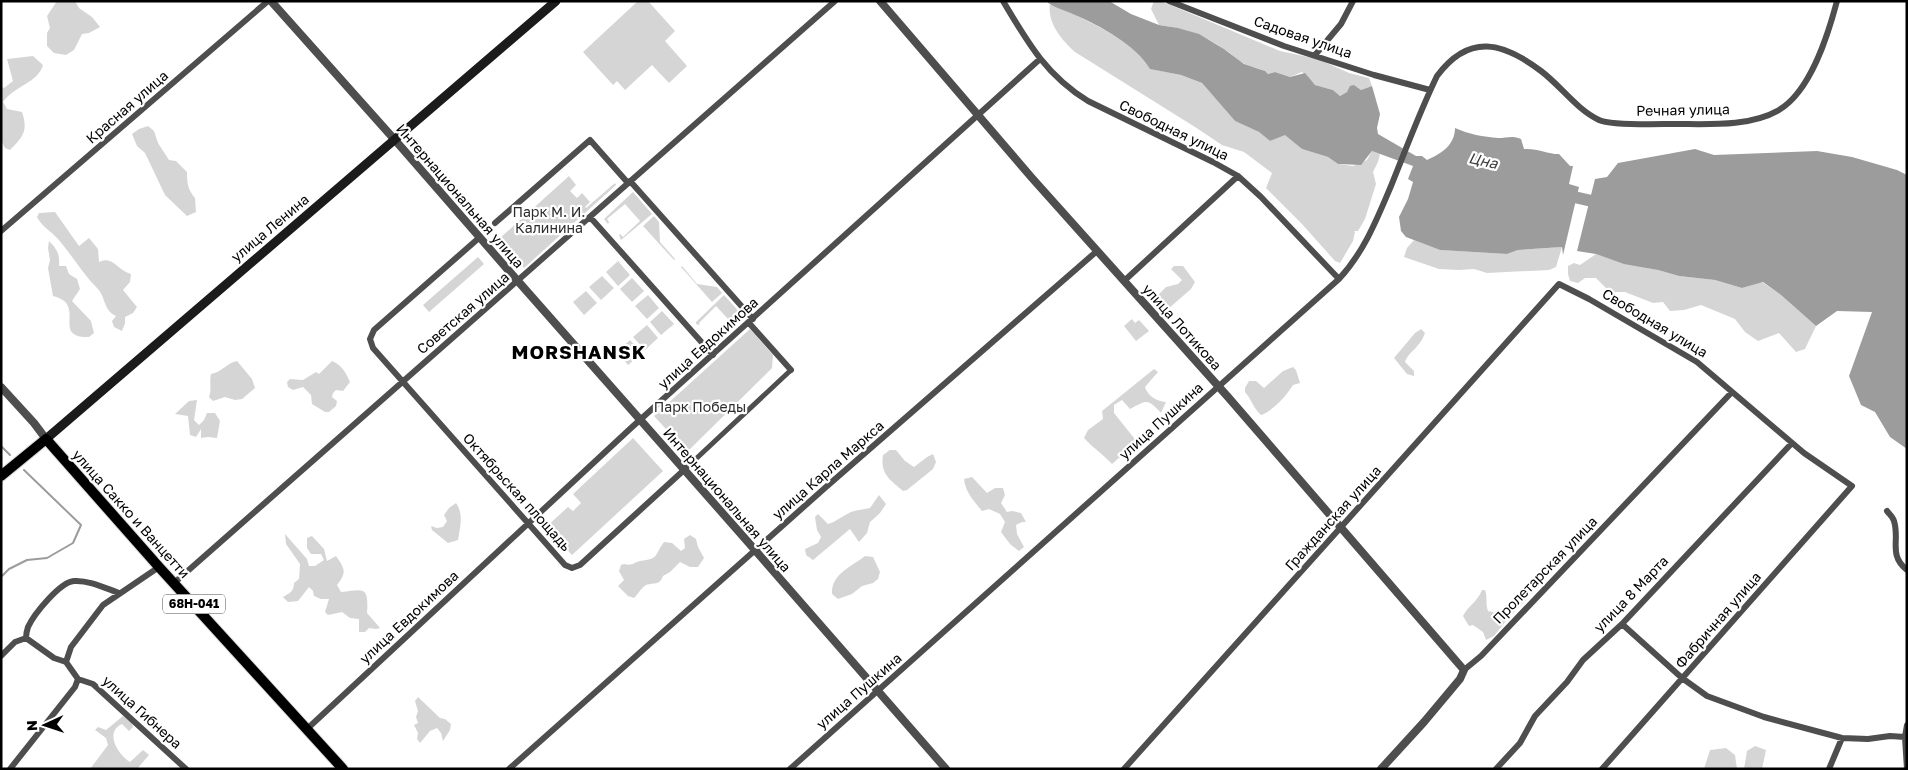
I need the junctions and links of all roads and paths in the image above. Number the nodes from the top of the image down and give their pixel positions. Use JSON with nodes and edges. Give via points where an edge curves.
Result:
{"nodes":[{"id":1,"x":270,"y":1,"type":"edge"},
{"id":2,"x":556,"y":1,"type":"edge"},
{"id":3,"x":835,"y":1,"type":"edge"},
{"id":4,"x":880,"y":1,"type":"edge"},
{"id":5,"x":1003,"y":1,"type":"edge"},
{"id":6,"x":1169,"y":1,"type":"edge"},
{"id":7,"x":1353,"y":1,"type":"edge"},
{"id":8,"x":1837,"y":1,"type":"edge"},
{"id":9,"x":1480,"y":46,"type":"joint"},
{"id":10,"x":1316,"y":55,"type":"junction"},
{"id":11,"x":1040,"y":59,"type":"junction"},
{"id":12,"x":1430,"y":90,"type":"junction"},
{"id":13,"x":978,"y":114,"type":"junction"},
{"id":14,"x":395,"y":140,"type":"junction"},
{"id":15,"x":1238,"y":176,"type":"junction"},
{"id":16,"x":629,"y":182,"type":"junction"},
{"id":17,"x":590,"y":218,"type":"junction"},
{"id":18,"x":496,"y":223,"type":"dead end"},
{"id":19,"x":1,"y":231,"type":"edge"},
{"id":20,"x":480,"y":237,"type":"junction"},
{"id":21,"x":1097,"y":251,"type":"junction"},
{"id":22,"x":1339,"y":279,"type":"junction"},
{"id":23,"x":1124,"y":280,"type":"junction"},
{"id":24,"x":518,"y":282,"type":"junction"},
{"id":25,"x":1560,"y":284,"type":"joint"},
{"id":26,"x":751,"y":321,"type":"junction"},
{"id":27,"x":713,"y":355,"type":"junction"},
{"id":28,"x":792,"y":370,"type":"joint"},
{"id":29,"x":404,"y":383,"type":"junction"},
{"id":30,"x":1219,"y":386,"type":"junction"},
{"id":31,"x":1,"y":387,"type":"edge"},
{"id":32,"x":1732,"y":392,"type":"junction"},
{"id":33,"x":640,"y":420,"type":"junction"},
{"id":34,"x":46,"y":438,"type":"junction"},
{"id":35,"x":1792,"y":443,"type":"junction"},
{"id":36,"x":684,"y":470,"type":"junction"},
{"id":37,"x":1,"y":476,"type":"edge"},
{"id":38,"x":1852,"y":486,"type":"joint"},
{"id":39,"x":1887,"y":511,"type":"dead end"},
{"id":40,"x":528,"y":523,"type":"junction"},
{"id":41,"x":1341,"y":527,"type":"junction"},
{"id":42,"x":755,"y":550,"type":"junction"},
{"id":43,"x":159,"y":567,"type":"junction"},
{"id":44,"x":1907,"y":570,"type":"edge"},
{"id":45,"x":174,"y":583,"type":"junction"},
{"id":46,"x":119,"y":593,"type":"junction"},
{"id":47,"x":1622,"y":624,"type":"junction"},
{"id":48,"x":26,"y":638,"type":"junction"},
{"id":49,"x":1,"y":656,"type":"edge"},
{"id":50,"x":66,"y":662,"type":"junction"},
{"id":51,"x":1464,"y":670,"type":"junction"},
{"id":52,"x":1682,"y":678,"type":"junction"},
{"id":53,"x":78,"y":679,"type":"junction"},
{"id":54,"x":877,"y":691,"type":"junction"},
{"id":55,"x":1907,"y":726,"type":"edge"},
{"id":56,"x":307,"y":729,"type":"junction"},
{"id":57,"x":1905,"y":737,"type":"junction"},
{"id":58,"x":1842,"y":738,"type":"junction"},
{"id":59,"x":10,"y":769,"type":"edge"},
{"id":60,"x":186,"y":769,"type":"edge"},
{"id":61,"x":343,"y":769,"type":"edge"},
{"id":62,"x":510,"y":769,"type":"edge"},
{"id":63,"x":790,"y":769,"type":"edge"},
{"id":64,"x":946,"y":769,"type":"edge"},
{"id":65,"x":1124,"y":769,"type":"edge"},
{"id":66,"x":1381,"y":769,"type":"edge"},
{"id":67,"x":1496,"y":769,"type":"edge"},
{"id":68,"x":1602,"y":769,"type":"edge"},
{"id":69,"x":1829,"y":769,"type":"edge"},
{"id":70,"x":1907,"y":769,"type":"edge"}],
"edges":[{"from":1,"to":14,"type":"street","name":"Интернациональная улица"},
{"from":1,"to":19,"type":"street","name":"Красная улица"},
{"from":2,"to":14,"type":"main road","name":"улица Ленина"},
{"from":3,"to":16,"type":"street","name":"Советская улица"},
{"from":4,"to":13,"type":"street","name":"улица Лотикова"},
{"from":5,"to":11,"type":"street","name":"Свободная улица"},
{"from":6,"to":10,"type":"street","name":"Садовая улица","via":[[1284,46]]},
{"from":7,"to":10,"type":"street","via":[[1341,24]]},
{"from":8,"to":9,"type":"street","name":"Речная улица","via":[[1827,37],[1810,75],[1790,101],[1779,110],[1744,121],[1716,124],[1600,120],[1524,60],[1493,46]]},
{"from":9,"to":12,"type":"street","name":"улица Пушкина","via":[[1469,48],[1446,63]]},
{"from":10,"to":12,"type":"street","name":"Садовая улица"},
{"from":11,"to":13,"type":"street","name":"улица Евдокимова"},
{"from":11,"to":15,"type":"street","name":"Свободная улица","via":[[1056,77],[1088,101]]},
{"from":12,"to":22,"type":"street","name":"улица Пушкина","via":[[1379,216],[1361,251]]},
{"from":13,"to":21,"type":"street","name":"улица Лотикова"},
{"from":13,"to":26,"type":"street","name":"улица Евдокимова"},
{"from":14,"to":20,"type":"street","name":"Интернациональная улица"},
{"from":14,"to":34,"type":"main road","name":"улица Ленина"},
{"from":15,"to":22,"type":"street","name":"Свободная улица"},
{"from":15,"to":23,"type":"street"},
{"from":16,"to":17,"type":"street","name":"Советская улица"},
{"from":16,"to":18,"type":"street","name":"Октябрьская площадь","via":[[590,140]]},
{"from":16,"to":26,"type":"street","name":"Октябрьская площадь"},
{"from":17,"to":24,"type":"street","name":"Советская улица"},
{"from":17,"to":27,"type":"street"},
{"from":20,"to":24,"type":"street","name":"Интернациональная улица"},
{"from":20,"to":29,"type":"street","name":"Октябрьская площадь","via":[[374,330],[370,339],[373,348]]},
{"from":21,"to":23,"type":"street","name":"улица Лотикова"},
{"from":21,"to":42,"type":"street","name":"улица Карла Маркса"},
{"from":22,"to":30,"type":"street","name":"улица Пушкина"},
{"from":23,"to":30,"type":"street","name":"улица Лотикова"},
{"from":24,"to":29,"type":"street","name":"Советская улица"},
{"from":24,"to":33,"type":"street","name":"Интернациональная улица"},
{"from":25,"to":32,"type":"street","name":"Свободная улица","via":[[1697,362]]},
{"from":25,"to":41,"type":"street","name":"Гражданская улица"},
{"from":26,"to":27,"type":"street","name":"улица Евдокимова"},
{"from":26,"to":28,"type":"street","name":"Октябрьская площадь"},
{"from":27,"to":33,"type":"street","name":"улица Евдокимова"},
{"from":28,"to":36,"type":"street","name":"Октябрьская площадь"},
{"from":29,"to":40,"type":"street","name":"Октябрьская площадь"},
{"from":29,"to":45,"type":"street","name":"Советская улица"},
{"from":30,"to":41,"type":"street","name":"улица Лотикова"},
{"from":30,"to":54,"type":"street","name":"улица Пушкина"},
{"from":31,"to":34,"type":"street","name":"улица Сакко и Ванцетти"},
{"from":32,"to":35,"type":"street","name":"Свободная улица"},
{"from":32,"to":51,"type":"street","name":"Пролетарская улица","via":[[1481,656]]},
{"from":33,"to":36,"type":"street","name":"Интернациональная улица"},
{"from":33,"to":40,"type":"street","name":"улица Евдокимова"},
{"from":34,"to":37,"type":"main road","name":"улица Ленина"},
{"from":34,"to":43,"type":"main road","name":"улица Сакко и Ванцетти","number":"68Н-041"},
{"from":35,"to":38,"type":"street","name":"Свободная улица"},
{"from":35,"to":47,"type":"street","name":"улица 8 Марта"},
{"from":36,"to":40,"type":"street","name":"Октябрьская площадь","via":[[580,565],[572,568],[565,566]]},
{"from":36,"to":42,"type":"street","name":"Интернациональная улица"},
{"from":38,"to":52,"type":"street","name":"Фабричная улица"},
{"from":39,"to":44,"type":"street","via":[[1894,520],[1898,563]]},
{"from":40,"to":56,"type":"street","name":"улица Евдокимова"},
{"from":41,"to":51,"type":"street","name":"улица Лотикова"},
{"from":41,"to":65,"type":"street","name":"Гражданская улица"},
{"from":42,"to":54,"type":"street","name":"Интернациональная улица"},
{"from":42,"to":62,"type":"street","name":"улица Карла Маркса"},
{"from":43,"to":45,"type":"main road","name":"улица Сакко и Ванцетти","number":"68Н-041"},
{"from":43,"to":46,"type":"street"},
{"from":45,"to":56,"type":"main road","name":"улица Сакко и Ванцетти","number":"68Н-041"},
{"from":46,"to":48,"type":"street","via":[[94,584],[64,583],[35,615],[27,628]]},
{"from":46,"to":50,"type":"street","via":[[103,605],[71,647]]},
{"from":47,"to":52,"type":"street"},
{"from":47,"to":67,"type":"street","name":"улица 8 Марта","via":[[1583,660],[1535,716],[1520,743]]},
{"from":48,"to":49,"type":"street","via":[[15,642]]},
{"from":48,"to":50,"type":"street","via":[[54,658]]},
{"from":50,"to":53,"type":"street"},
{"from":51,"to":66,"type":"street","name":"Пролетарская улица","via":[[1436,708]]},
{"from":52,"to":58,"type":"street","via":[[1707,696],[1764,717]]},
{"from":52,"to":68,"type":"street","name":"Фабричная улица"},
{"from":53,"to":59,"type":"street"},
{"from":53,"to":60,"type":"street","name":"улица Гибнера","via":[[93,684]]},
{"from":54,"to":63,"type":"street","name":"улица Пушкина"},
{"from":54,"to":64,"type":"street","name":"Интернациональная улица"},
{"from":55,"to":57,"type":"street"},
{"from":56,"to":61,"type":"main road","name":"улица Сакко и Ванцетти","number":"68Н-041"},
{"from":57,"to":58,"type":"street"},
{"from":57,"to":70,"type":"street"},
{"from":58,"to":69,"type":"street"}]}
